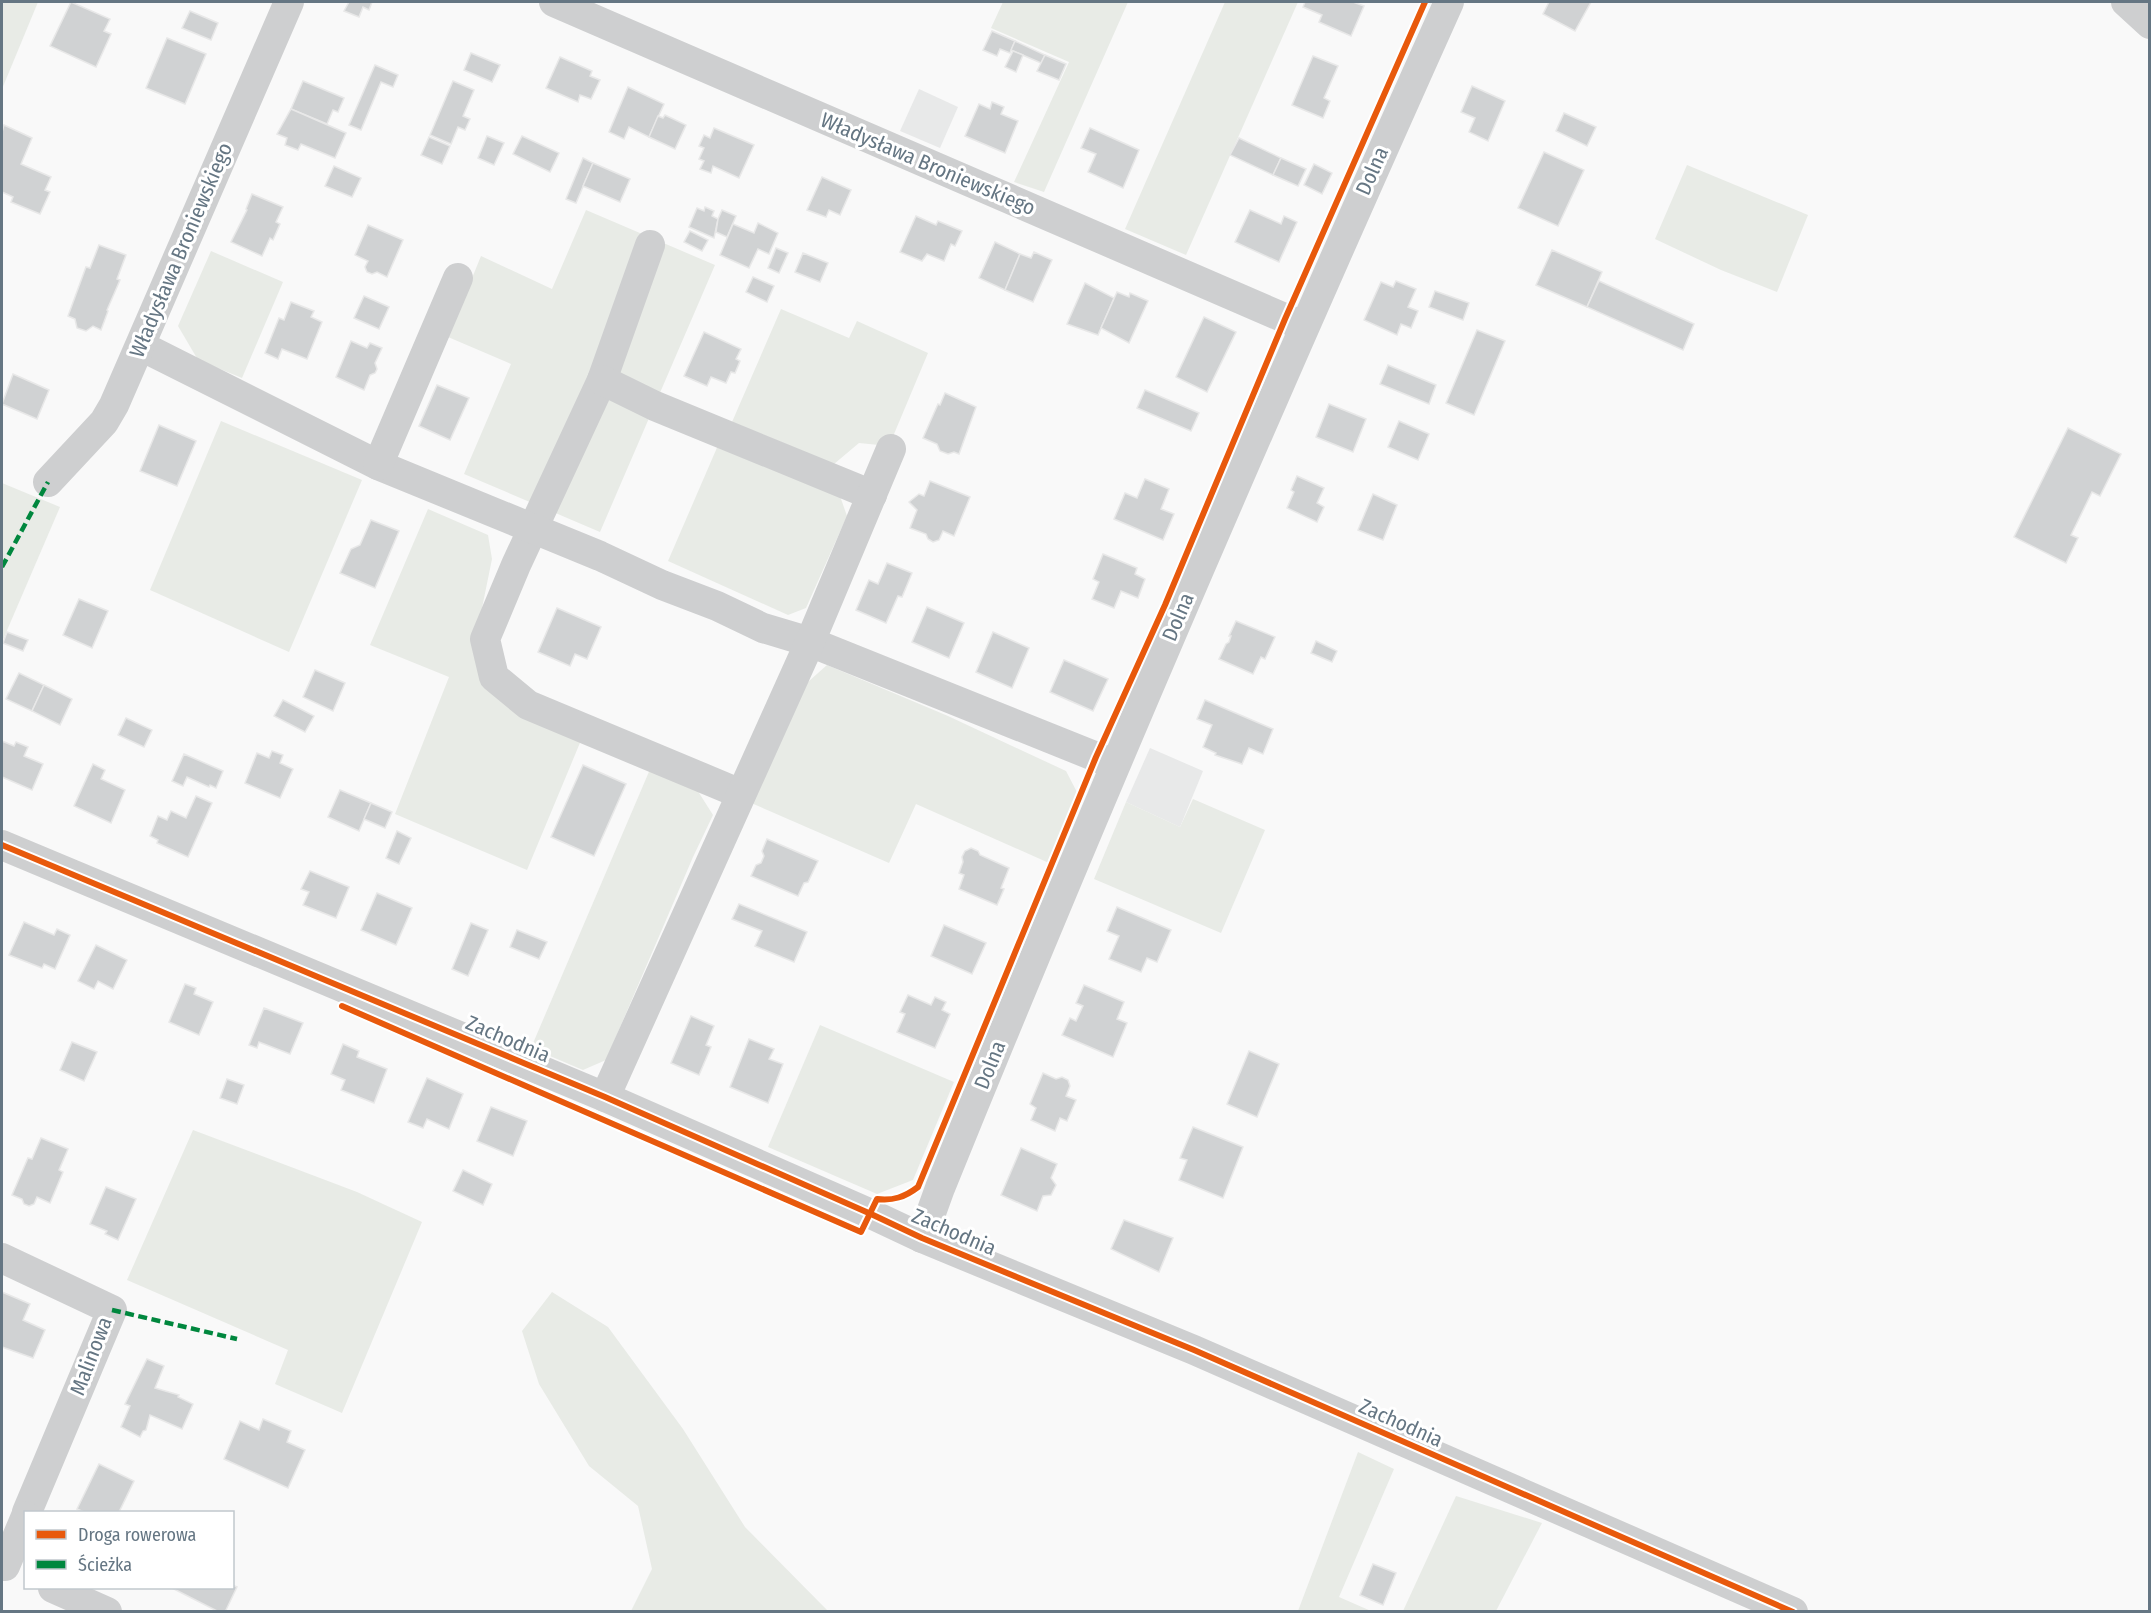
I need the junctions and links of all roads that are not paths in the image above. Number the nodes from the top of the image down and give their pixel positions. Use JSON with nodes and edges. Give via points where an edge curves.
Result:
{"nodes":[{"id":1,"x":289,"y":2,"type":"edge"},
{"id":2,"x":554,"y":2,"type":"edge"},
{"id":3,"x":1449,"y":2,"type":"edge"},
{"id":4,"x":2126,"y":2,"type":"edge"},
{"id":5,"x":2150,"y":24,"type":"edge"},
{"id":6,"x":650,"y":245,"type":"dead end"},
{"id":7,"x":458,"y":278,"type":"dead end"},
{"id":8,"x":1303,"y":326,"type":"junction"},
{"id":9,"x":141,"y":346,"type":"junction"},
{"id":10,"x":602,"y":380,"type":"junction"},
{"id":11,"x":891,"y":449,"type":"dead end"},
{"id":12,"x":378,"y":465,"type":"junction"},
{"id":13,"x":48,"y":482,"type":"dead end"},
{"id":14,"x":872,"y":495,"type":"junction"},
{"id":15,"x":534,"y":528,"type":"junction"},
{"id":16,"x":810,"y":642,"type":"junction"},
{"id":17,"x":1114,"y":764,"type":"junction"},
{"id":18,"x":741,"y":794,"type":"junction"},
{"id":19,"x":2,"y":844,"type":"edge"},
{"id":20,"x":605,"y":1098,"type":"junction"},
{"id":21,"x":922,"y":1238,"type":"junction"},
{"id":22,"x":2,"y":1258,"type":"edge"},
{"id":23,"x":27,"y":1511,"type":"edge"},
{"id":24,"x":24,"y":1521,"type":"edge"},
{"id":25,"x":11,"y":1568,"type":"edge"},
{"id":26,"x":58,"y":1589,"type":"edge"},
{"id":27,"x":107,"y":1611,"type":"edge"},
{"id":28,"x":1793,"y":1611,"type":"edge"}],
"edges":[{"from":1,"to":9,"type":"street","name":"Władysława Broniewskiego"},
{"from":2,"to":8,"type":"street","name":"Władysława Broniewskiego"},
{"from":3,"to":8,"type":"street","name":"Dolna"},
{"from":4,"to":5,"type":"street"},
{"from":6,"to":10,"type":"street"},
{"from":7,"to":12,"type":"street"},
{"from":8,"to":17,"type":"street","name":"Dolna"},
{"from":9,"to":12,"type":"street"},
{"from":9,"to":13,"type":"street","name":"Władysława Broniewskiego","via":[[104,422]]},
{"from":10,"to":14,"type":"street","via":[[655,406]]},
{"from":10,"to":15,"type":"street"},
{"from":11,"to":14,"type":"street"},
{"from":12,"to":15,"type":"street"},
{"from":14,"to":16,"type":"street"},
{"from":15,"to":16,"type":"street","via":[[763,628]]},
{"from":15,"to":18,"type":"street","via":[[485,639],[494,677],[528,705]]},
{"from":16,"to":17,"type":"street"},
{"from":16,"to":18,"type":"street"},
{"from":17,"to":21,"type":"street","name":"Dolna"},
{"from":18,"to":20,"type":"street"},
{"from":19,"to":20,"type":"street","name":"Zachodnia"},
{"from":20,"to":21,"type":"street","name":"Zachodnia"},
{"from":21,"to":28,"type":"street","name":"Zachodnia","via":[[1194,1350]]},
{"from":22,"to":23,"type":"street","name":"Malinowa","via":[[112,1310]]},
{"from":24,"to":25,"type":"street","name":"Malinowa"},
{"from":26,"to":27,"type":"street"}]}
